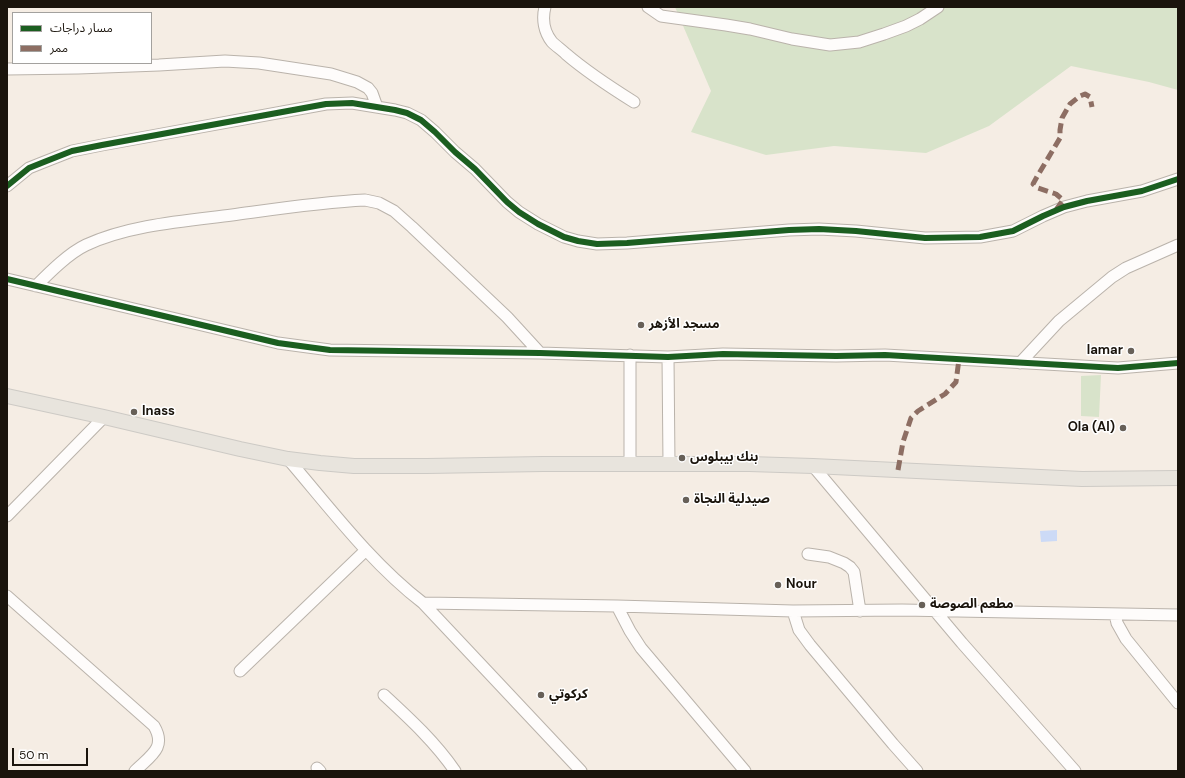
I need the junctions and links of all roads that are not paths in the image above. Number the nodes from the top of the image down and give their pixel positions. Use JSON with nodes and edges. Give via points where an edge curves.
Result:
{"nodes":[{"id":1,"x":545,"y":7,"type":"edge"},
{"id":2,"x":648,"y":7,"type":"edge"},
{"id":3,"x":938,"y":7,"type":"edge"},
{"id":4,"x":7,"y":69,"type":"edge"},
{"id":5,"x":634,"y":102,"type":"dead end"},
{"id":6,"x":377,"y":106,"type":"junction"},
{"id":7,"x":1178,"y":179,"type":"edge"},
{"id":8,"x":7,"y":186,"type":"edge"},
{"id":9,"x":1178,"y":245,"type":"edge"},
{"id":10,"x":7,"y":279,"type":"edge"},
{"id":11,"x":36,"y":286,"type":"junction"},
{"id":12,"x":540,"y":352,"type":"junction"},
{"id":13,"x":630,"y":355,"type":"junction"},
{"id":14,"x":668,"y":357,"type":"junction"},
{"id":15,"x":1177,"y":362,"type":"edge"},
{"id":16,"x":1020,"y":363,"type":"junction"},
{"id":17,"x":7,"y":396,"type":"edge"},
{"id":18,"x":104,"y":417,"type":"junction"},
{"id":19,"x":288,"y":459,"type":"junction"},
{"id":20,"x":630,"y":464,"type":"junction"},
{"id":21,"x":669,"y":464,"type":"junction"},
{"id":22,"x":813,"y":466,"type":"junction"},
{"id":23,"x":1178,"y":478,"type":"edge"},
{"id":24,"x":7,"y":516,"type":"edge"},
{"id":25,"x":366,"y":550,"type":"junction"},
{"id":26,"x":808,"y":554,"type":"dead end"},
{"id":27,"x":7,"y":596,"type":"edge"},
{"id":28,"x":423,"y":603,"type":"junction"},
{"id":29,"x":617,"y":606,"type":"junction"},
{"id":30,"x":793,"y":611,"type":"junction"},
{"id":31,"x":860,"y":611,"type":"junction"},
{"id":32,"x":935,"y":612,"type":"junction"},
{"id":33,"x":1115,"y":614,"type":"junction"},
{"id":34,"x":1178,"y":615,"type":"edge"},
{"id":35,"x":240,"y":671,"type":"dead end"},
{"id":36,"x":384,"y":695,"type":"dead end"},
{"id":37,"x":1178,"y":703,"type":"edge"},
{"id":38,"x":135,"y":771,"type":"edge"},
{"id":39,"x":455,"y":771,"type":"edge"},
{"id":40,"x":581,"y":771,"type":"edge"},
{"id":41,"x":745,"y":771,"type":"edge"},
{"id":42,"x":917,"y":771,"type":"edge"},
{"id":43,"x":1076,"y":771,"type":"edge"}],
"edges":[{"from":1,"to":5,"type":"street","via":[[544,27],[552,41],[599,80]]},
{"from":2,"to":3,"type":"street","via":[[661,16],[726,24],[830,45],[859,42],[884,34],[920,19]]},
{"from":4,"to":6,"type":"street","via":[[225,61],[259,63],[331,74],[357,82],[368,88]]},
{"from":6,"to":7,"type":"street","via":[[408,113],[421,120],[507,202],[538,224],[571,239],[596,244],[819,229],[925,238],[980,237],[1013,231],[1064,207],[1142,191]]},
{"from":6,"to":8,"type":"street","via":[[352,103],[326,104],[87,148],[29,168]]},
{"from":9,"to":16,"type":"street","via":[[1112,277],[1059,321]]},
{"from":10,"to":11,"type":"street"},
{"from":11,"to":12,"type":"street","via":[[316,349]]},
{"from":11,"to":12,"type":"street","via":[[61,262],[85,246],[124,232],[186,220],[365,200],[379,203],[394,211],[507,317]]},
{"from":12,"to":13,"type":"street"},
{"from":13,"to":14,"type":"street"},
{"from":13,"to":20,"type":"street"},
{"from":14,"to":16,"type":"street","via":[[723,354],[885,356]]},
{"from":14,"to":21,"type":"street"},
{"from":15,"to":16,"type":"street","via":[[1112,368]]},
{"from":17,"to":18,"type":"main road"},
{"from":18,"to":19,"type":"main road"},
{"from":18,"to":24,"type":"street"},
{"from":19,"to":20,"type":"main road","via":[[354,466]]},
{"from":19,"to":25,"type":"street"},
{"from":20,"to":21,"type":"main road"},
{"from":21,"to":22,"type":"main road"},
{"from":22,"to":23,"type":"main road","via":[[1082,479]]},
{"from":22,"to":32,"type":"street"},
{"from":25,"to":28,"type":"street"},
{"from":25,"to":35,"type":"street"},
{"from":26,"to":31,"type":"street","via":[[829,557],[850,567],[854,572]]},
{"from":27,"to":38,"type":"street","via":[[154,726],[158,734],[158,747]]},
{"from":28,"to":29,"type":"street"},
{"from":28,"to":40,"type":"street"},
{"from":29,"to":30,"type":"street"},
{"from":29,"to":41,"type":"street","via":[[641,648]]},
{"from":30,"to":31,"type":"street"},
{"from":30,"to":42,"type":"street","via":[[799,630],[810,645]]},
{"from":31,"to":32,"type":"street"},
{"from":32,"to":33,"type":"street"},
{"from":32,"to":43,"type":"street"},
{"from":33,"to":34,"type":"street"},
{"from":33,"to":37,"type":"street","via":[[1126,639]]},
{"from":36,"to":39,"type":"street","via":[[419,727]]}]}
